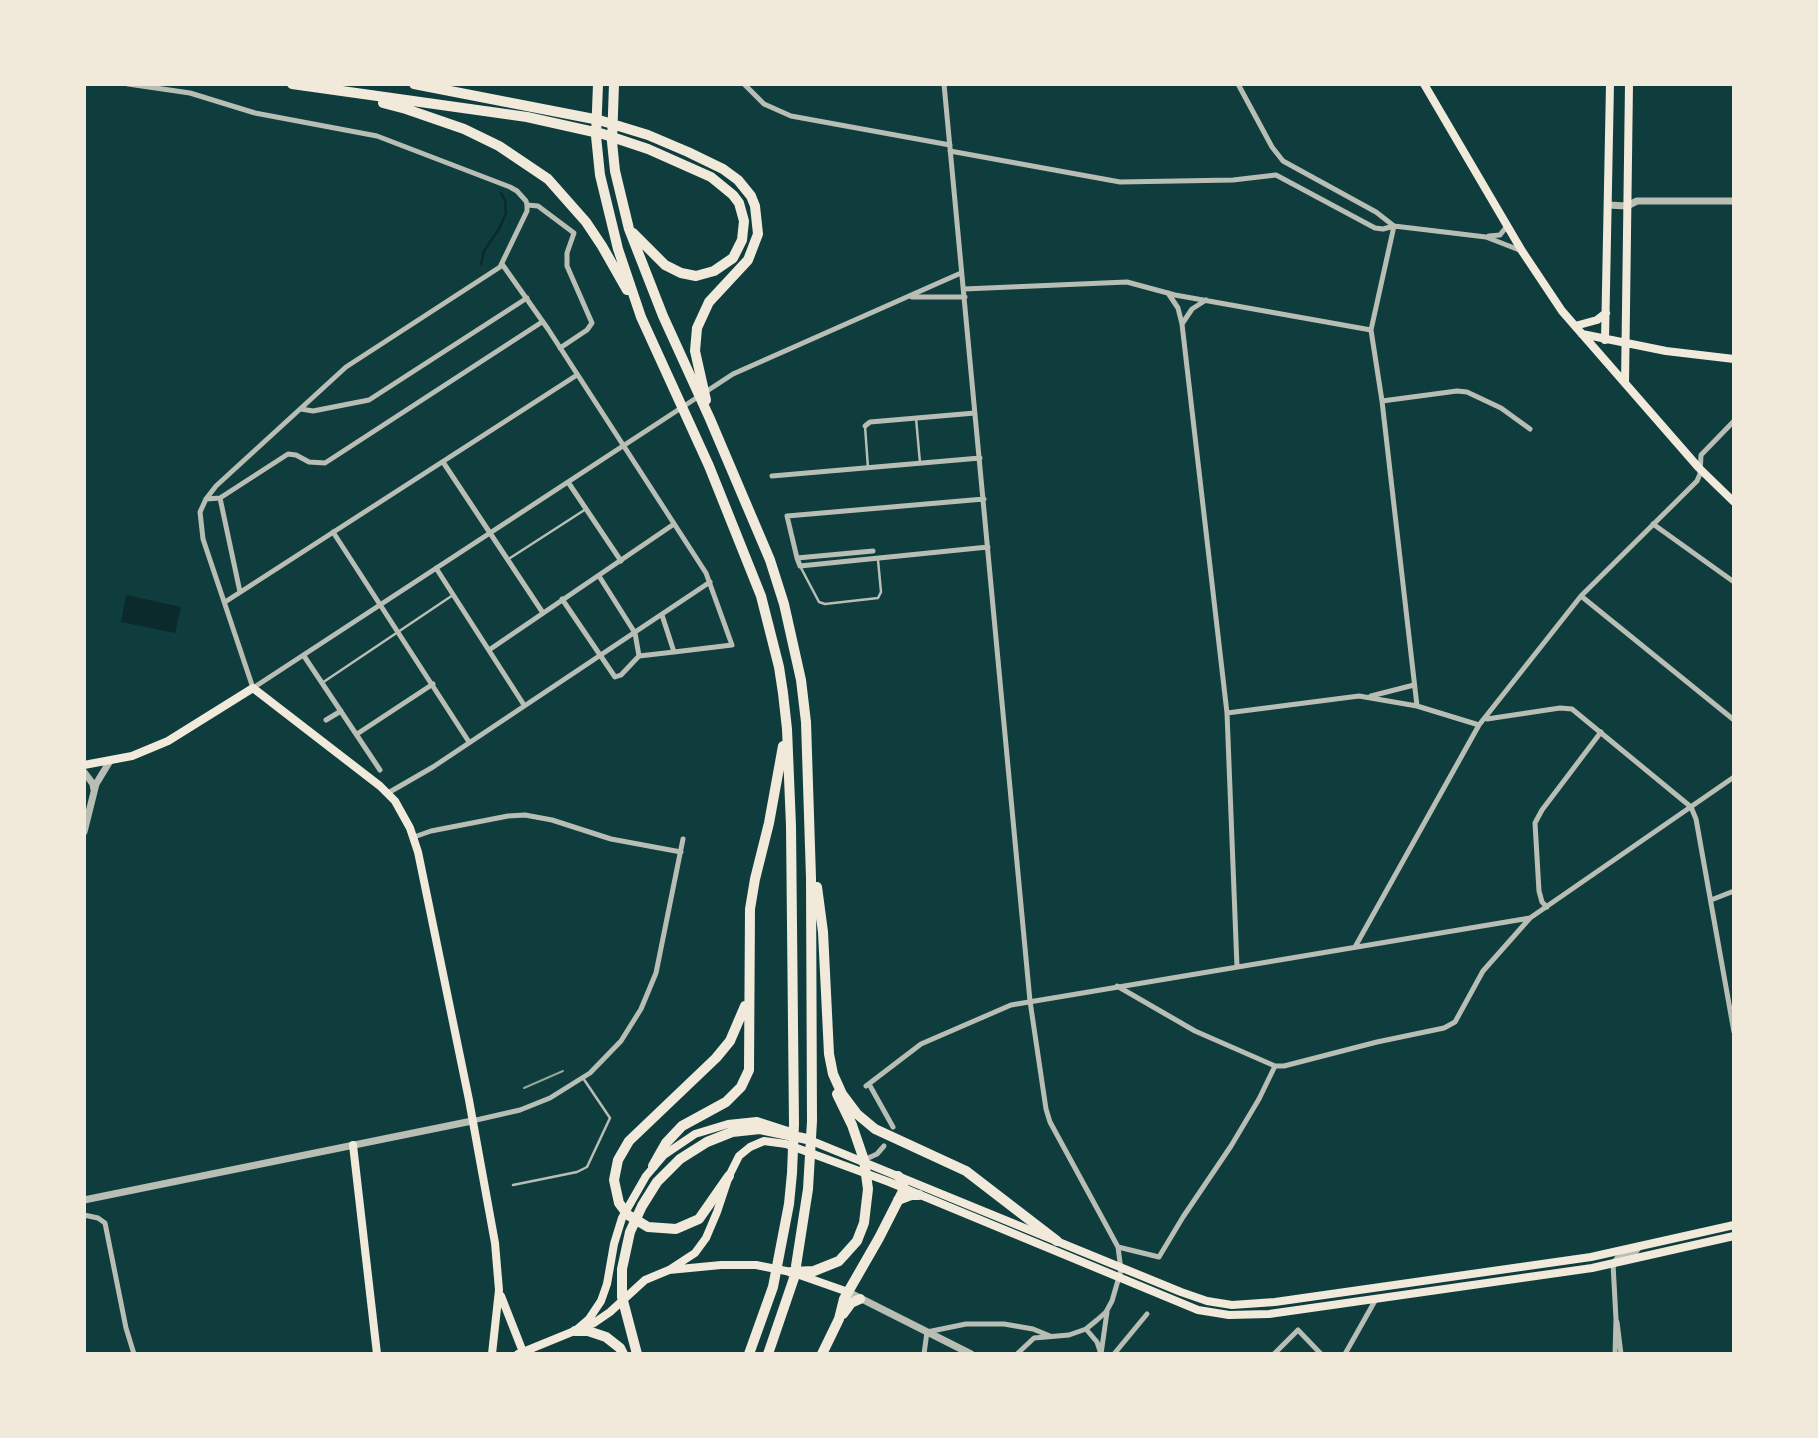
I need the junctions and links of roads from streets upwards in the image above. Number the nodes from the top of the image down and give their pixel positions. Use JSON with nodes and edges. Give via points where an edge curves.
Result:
{"nodes":[{"id":1,"x":128,"y":84,"type":"edge"},
{"id":2,"x":292,"y":84,"type":"edge"},
{"id":3,"x":414,"y":84,"type":"edge"},
{"id":4,"x":598,"y":84,"type":"edge"},
{"id":5,"x":614,"y":84,"type":"edge"},
{"id":6,"x":744,"y":84,"type":"edge"},
{"id":7,"x":944,"y":84,"type":"edge"},
{"id":8,"x":1238,"y":84,"type":"edge"},
{"id":9,"x":1424,"y":84,"type":"edge"},
{"id":10,"x":1610,"y":84,"type":"edge"},
{"id":11,"x":1629,"y":84,"type":"edge"},
{"id":12,"x":333,"y":91,"type":"junction"},
{"id":13,"x":950,"y":148,"type":"junction"},
{"id":14,"x":1283,"y":161,"type":"junction"},
{"id":15,"x":1276,"y":175,"type":"junction"},
{"id":16,"x":1734,"y":201,"type":"edge"},
{"id":17,"x":527,"y":205,"type":"junction"},
{"id":18,"x":1608,"y":205,"type":"junction"},
{"id":19,"x":1627,"y":206,"type":"junction"},
{"id":20,"x":1394,"y":226,"type":"junction"},
{"id":21,"x":1507,"y":226,"type":"junction"},
{"id":22,"x":629,"y":229,"type":"junction"},
{"id":23,"x":1486,"y":237,"type":"junction"},
{"id":24,"x":1522,"y":251,"type":"junction"},
{"id":25,"x":502,"y":264,"type":"junction"},
{"id":26,"x":961,"y":272,"type":"junction"},
{"id":27,"x":964,"y":289,"type":"junction"},
{"id":28,"x":1168,"y":293,"type":"junction"},
{"id":29,"x":965,"y":297,"type":"junction"},
{"id":30,"x":527,"y":298,"type":"junction"},
{"id":31,"x":909,"y":298,"type":"junction"},
{"id":32,"x":1207,"y":300,"type":"junction"},
{"id":33,"x":1606,"y":313,"type":"junction"},
{"id":34,"x":641,"y":317,"type":"junction"},
{"id":35,"x":542,"y":322,"type":"junction"},
{"id":36,"x":1182,"y":324,"type":"junction"},
{"id":37,"x":1575,"y":326,"type":"junction"},
{"id":38,"x":1371,"y":330,"type":"junction"},
{"id":39,"x":1581,"y":334,"type":"junction"},
{"id":40,"x":1605,"y":340,"type":"junction"},
{"id":41,"x":1625,"y":344,"type":"junction"},
{"id":42,"x":560,"y":348,"type":"junction"},
{"id":43,"x":1734,"y":359,"type":"edge"},
{"id":44,"x":577,"y":375,"type":"junction"},
{"id":45,"x":1625,"y":383,"type":"junction"},
{"id":46,"x":1382,"y":401,"type":"junction"},
{"id":47,"x":301,"y":409,"type":"junction"},
{"id":48,"x":975,"y":413,"type":"junction"},
{"id":49,"x":710,"y":419,"type":"junction"},
{"id":50,"x":1734,"y":421,"type":"edge"},
{"id":51,"x":865,"y":426,"type":"road end"},
{"id":52,"x":1530,"y":429,"type":"dead end"},
{"id":53,"x":623,"y":446,"type":"junction"},
{"id":54,"x":980,"y":458,"type":"junction"},
{"id":55,"x":443,"y":462,"type":"junction"},
{"id":56,"x":1699,"y":468,"type":"junction"},
{"id":57,"x":772,"y":476,"type":"dead end"},
{"id":58,"x":568,"y":482,"type":"junction"},
{"id":59,"x":220,"y":498,"type":"junction"},
{"id":60,"x":206,"y":499,"type":"junction"},
{"id":61,"x":984,"y":499,"type":"junction"},
{"id":62,"x":1734,"y":502,"type":"edge"},
{"id":63,"x":674,"y":524,"type":"junction"},
{"id":64,"x":1653,"y":524,"type":"junction"},
{"id":65,"x":333,"y":532,"type":"junction"},
{"id":66,"x":490,"y":533,"type":"junction"},
{"id":67,"x":988,"y":547,"type":"junction"},
{"id":68,"x":873,"y":551,"type":"dead end"},
{"id":69,"x":797,"y":558,"type":"junction"},
{"id":70,"x":621,"y":561,"type":"junction"},
{"id":71,"x":436,"y":568,"type":"junction"},
{"id":72,"x":598,"y":576,"type":"junction"},
{"id":73,"x":710,"y":582,"type":"junction"},
{"id":74,"x":1734,"y":582,"type":"edge"},
{"id":75,"x":240,"y":592,"type":"junction"},
{"id":76,"x":1581,"y":596,"type":"junction"},
{"id":77,"x":562,"y":599,"type":"junction"},
{"id":78,"x":225,"y":602,"type":"junction"},
{"id":79,"x":381,"y":604,"type":"junction"},
{"id":80,"x":543,"y":613,"type":"junction"},
{"id":81,"x":662,"y":615,"type":"junction"},
{"id":82,"x":635,"y":632,"type":"junction"},
{"id":83,"x":489,"y":650,"type":"junction"},
{"id":84,"x":674,"y":652,"type":"junction"},
{"id":85,"x":600,"y":655,"type":"junction"},
{"id":86,"x":304,"y":656,"type":"junction"},
{"id":87,"x":639,"y":656,"type":"junction"},
{"id":88,"x":433,"y":684,"type":"junction"},
{"id":89,"x":1414,"y":685,"type":"junction"},
{"id":90,"x":254,"y":688,"type":"junction"},
{"id":91,"x":1368,"y":697,"type":"junction"},
{"id":92,"x":524,"y":705,"type":"junction"},
{"id":93,"x":1418,"y":706,"type":"junction"},
{"id":94,"x":341,"y":710,"type":"junction"},
{"id":95,"x":1227,"y":713,"type":"junction"},
{"id":96,"x":1485,"y":719,"type":"junction"},
{"id":97,"x":326,"y":720,"type":"dead end"},
{"id":98,"x":1734,"y":720,"type":"edge"},
{"id":99,"x":1479,"y":725,"type":"junction"},
{"id":100,"x":787,"y":729,"type":"junction"},
{"id":101,"x":1601,"y":732,"type":"junction"},
{"id":102,"x":357,"y":734,"type":"junction"},
{"id":103,"x":469,"y":742,"type":"junction"},
{"id":104,"x":110,"y":761,"type":"junction"},
{"id":105,"x":84,"y":765,"type":"edge"},
{"id":106,"x":380,"y":770,"type":"dead end"},
{"id":107,"x":84,"y":772,"type":"edge"},
{"id":108,"x":1734,"y":777,"type":"edge"},
{"id":109,"x":94,"y":791,"type":"junction"},
{"id":110,"x":388,"y":793,"type":"junction"},
{"id":111,"x":1691,"y":807,"type":"junction"},
{"id":112,"x":84,"y":832,"type":"edge"},
{"id":113,"x":810,"y":833,"type":"junction"},
{"id":114,"x":414,"y":837,"type":"junction"},
{"id":115,"x":683,"y":839,"type":"dead end"},
{"id":116,"x":681,"y":852,"type":"junction"},
{"id":117,"x":811,"y":878,"type":"junction"},
{"id":118,"x":1734,"y":891,"type":"edge"},
{"id":119,"x":1711,"y":900,"type":"junction"},
{"id":120,"x":1547,"y":906,"type":"junction"},
{"id":121,"x":1530,"y":918,"type":"junction"},
{"id":122,"x":1355,"y":947,"type":"junction"},
{"id":123,"x":1237,"y":967,"type":"junction"},
{"id":124,"x":1117,"y":986,"type":"junction"},
{"id":125,"x":749,"y":989,"type":"junction"},
{"id":126,"x":1030,"y":1001,"type":"junction"},
{"id":127,"x":1734,"y":1032,"type":"edge"},
{"id":128,"x":1275,"y":1066,"type":"junction"},
{"id":129,"x":472,"y":1121,"type":"junction"},
{"id":130,"x":893,"y":1127,"type":"dead end"},
{"id":131,"x":773,"y":1133,"type":"junction"},
{"id":132,"x":806,"y":1139,"type":"joint"},
{"id":133,"x":353,"y":1145,"type":"junction"},
{"id":134,"x":884,"y":1146,"type":"dead end"},
{"id":135,"x":864,"y":1160,"type":"junction"},
{"id":136,"x":653,"y":1166,"type":"junction"},
{"id":137,"x":729,"y":1176,"type":"junction"},
{"id":138,"x":893,"y":1177,"type":"junction"},
{"id":139,"x":904,"y":1189,"type":"junction"},
{"id":140,"x":919,"y":1195,"type":"junction"},
{"id":141,"x":84,"y":1199,"type":"edge"},
{"id":142,"x":898,"y":1200,"type":"junction"},
{"id":143,"x":84,"y":1215,"type":"edge"},
{"id":144,"x":1734,"y":1225,"type":"edge"},
{"id":145,"x":1734,"y":1236,"type":"edge"},
{"id":146,"x":1057,"y":1241,"type":"junction"},
{"id":147,"x":1118,"y":1247,"type":"junction"},
{"id":148,"x":1640,"y":1247,"type":"junction"},
{"id":149,"x":1094,"y":1261,"type":"junction"},
{"id":150,"x":1614,"y":1264,"type":"junction"},
{"id":151,"x":669,"y":1270,"type":"junction"},
{"id":152,"x":794,"y":1272,"type":"junction"},
{"id":153,"x":499,"y":1290,"type":"junction"},
{"id":154,"x":848,"y":1292,"type":"junction"},
{"id":155,"x":860,"y":1299,"type":"junction"},
{"id":156,"x":1376,"y":1299,"type":"junction"},
{"id":157,"x":1108,"y":1308,"type":"junction"},
{"id":158,"x":1147,"y":1314,"type":"dead end"},
{"id":159,"x":839,"y":1319,"type":"junction"},
{"id":160,"x":1616,"y":1319,"type":"junction"},
{"id":161,"x":1086,"y":1329,"type":"junction"},
{"id":162,"x":575,"y":1331,"type":"junction"},
{"id":163,"x":927,"y":1332,"type":"junction"},
{"id":164,"x":1053,"y":1337,"type":"junction"},
{"id":165,"x":522,"y":1353,"type":"edge"},
{"id":166,"x":134,"y":1354,"type":"edge"},
{"id":167,"x":377,"y":1354,"type":"edge"},
{"id":168,"x":492,"y":1354,"type":"edge"},
{"id":169,"x":623,"y":1354,"type":"edge"},
{"id":170,"x":637,"y":1354,"type":"edge"},
{"id":171,"x":749,"y":1354,"type":"edge"},
{"id":172,"x":768,"y":1354,"type":"edge"},
{"id":173,"x":822,"y":1354,"type":"edge"},
{"id":174,"x":924,"y":1354,"type":"edge"},
{"id":175,"x":971,"y":1354,"type":"edge"},
{"id":176,"x":1017,"y":1354,"type":"edge"},
{"id":177,"x":1101,"y":1354,"type":"edge"},
{"id":178,"x":1114,"y":1354,"type":"edge"},
{"id":179,"x":1274,"y":1354,"type":"edge"},
{"id":180,"x":1321,"y":1354,"type":"edge"},
{"id":181,"x":1345,"y":1354,"type":"edge"},
{"id":182,"x":1615,"y":1354,"type":"edge"},
{"id":183,"x":1621,"y":1354,"type":"edge"}],
"edges":[{"from":1,"to":17,"type":"street","via":[[190,93],[255,113],[377,136],[510,187]]},
{"from":2,"to":12,"type":"highway"},
{"from":3,"to":49,"type":"highway","via":[[563,111],[648,135],[731,174],[751,196],[758,216],[753,252],[709,302],[697,328],[696,359]]},
{"from":4,"to":34,"type":"highway","via":[[600,175]]},
{"from":5,"to":22,"type":"highway","via":[[615,171]]},
{"from":6,"to":13,"type":"street","via":[[764,104],[791,116]]},
{"from":7,"to":13,"type":"street"},
{"from":8,"to":14,"type":"street"},
{"from":9,"to":21,"type":"main road"},
{"from":10,"to":18,"type":"main road"},
{"from":11,"to":19,"type":"main road"},
{"from":12,"to":22,"type":"highway","via":[[563,124],[648,149],[703,172],[727,189],[739,203],[744,221],[733,258],[705,274],[686,275],[665,265]]},
{"from":12,"to":34,"type":"highway","via":[[464,129],[532,167],[586,222]]},
{"from":13,"to":15,"type":"street","via":[[1120,182]]},
{"from":13,"to":26,"type":"street"},
{"from":14,"to":15,"type":"street"},
{"from":14,"to":20,"type":"street"},
{"from":15,"to":20,"type":"street","via":[[1368,225]]},
{"from":16,"to":19,"type":"street","via":[[1637,201]]},
{"from":17,"to":25,"type":"street"},
{"from":17,"to":42,"type":"street","via":[[538,206],[574,233],[567,266],[592,323]]},
{"from":18,"to":19,"type":"street"},
{"from":18,"to":33,"type":"main road"},
{"from":19,"to":41,"type":"main road"},
{"from":20,"to":23,"type":"street"},
{"from":20,"to":38,"type":"street"},
{"from":21,"to":23,"type":"street","via":[[1500,235]]},
{"from":21,"to":24,"type":"main road"},
{"from":22,"to":49,"type":"highway"},
{"from":23,"to":24,"type":"street"},
{"from":24,"to":37,"type":"main road"},
{"from":25,"to":30,"type":"street"},
{"from":25,"to":47,"type":"street","via":[[351,363]]},
{"from":26,"to":27,"type":"street"},
{"from":26,"to":31,"type":"street"},
{"from":27,"to":28,"type":"street","via":[[1127,282]]},
{"from":27,"to":29,"type":"street"},
{"from":28,"to":32,"type":"street"},
{"from":28,"to":36,"type":"street"},
{"from":29,"to":31,"type":"street"},
{"from":29,"to":48,"type":"street"},
{"from":30,"to":35,"type":"street"},
{"from":30,"to":47,"type":"street","via":[[369,400],[313,411]]},
{"from":31,"to":53,"type":"street","via":[[733,374]]},
{"from":32,"to":36,"type":"street","via":[[1192,309]]},
{"from":32,"to":38,"type":"street"},
{"from":33,"to":37,"type":"main road"},
{"from":33,"to":40,"type":"main road"},
{"from":34,"to":100,"type":"highway","via":[[709,466],[761,596],[779,667]]},
{"from":35,"to":42,"type":"street"},
{"from":35,"to":59,"type":"street","via":[[325,463],[309,463],[288,454]]},
{"from":36,"to":95,"type":"street"},
{"from":37,"to":39,"type":"main road"},
{"from":38,"to":46,"type":"street"},
{"from":39,"to":40,"type":"main road"},
{"from":39,"to":45,"type":"main road"},
{"from":40,"to":41,"type":"main road"},
{"from":41,"to":43,"type":"main road"},
{"from":41,"to":45,"type":"main road"},
{"from":42,"to":44,"type":"street"},
{"from":44,"to":53,"type":"street"},
{"from":44,"to":55,"type":"street"},
{"from":45,"to":56,"type":"main road"},
{"from":46,"to":52,"type":"street","via":[[1467,392]]},
{"from":46,"to":89,"type":"street"},
{"from":47,"to":60,"type":"street"},
{"from":48,"to":51,"type":"street"},
{"from":48,"to":54,"type":"street"},
{"from":49,"to":113,"type":"highway","via":[[770,560],[795,647],[806,722]]},
{"from":50,"to":56,"type":"street","via":[[1701,456]]},
{"from":53,"to":58,"type":"street"},
{"from":53,"to":63,"type":"street"},
{"from":54,"to":57,"type":"street"},
{"from":54,"to":61,"type":"street"},
{"from":55,"to":65,"type":"street"},
{"from":55,"to":66,"type":"street"},
{"from":56,"to":62,"type":"main road"},
{"from":56,"to":64,"type":"street","via":[[1696,481]]},
{"from":58,"to":66,"type":"street"},
{"from":58,"to":70,"type":"street"},
{"from":59,"to":60,"type":"street"},
{"from":59,"to":75,"type":"street"},
{"from":60,"to":78,"type":"street","via":[[201,530]]},
{"from":61,"to":67,"type":"street"},
{"from":61,"to":69,"type":"street","via":[[876,512],[787,516]]},
{"from":63,"to":70,"type":"street"},
{"from":63,"to":73,"type":"street"},
{"from":64,"to":74,"type":"street"},
{"from":64,"to":76,"type":"street"},
{"from":65,"to":75,"type":"street"},
{"from":65,"to":79,"type":"street"},
{"from":66,"to":71,"type":"street"},
{"from":66,"to":80,"type":"street"},
{"from":67,"to":69,"type":"street","via":[[800,566]]},
{"from":67,"to":126,"type":"street"},
{"from":68,"to":69,"type":"street"},
{"from":70,"to":72,"type":"street"},
{"from":71,"to":79,"type":"street"},
{"from":71,"to":83,"type":"street"},
{"from":72,"to":77,"type":"street"},
{"from":72,"to":82,"type":"street"},
{"from":73,"to":81,"type":"street"},
{"from":73,"to":84,"type":"street","via":[[732,646]]},
{"from":75,"to":78,"type":"street"},
{"from":76,"to":96,"type":"street"},
{"from":76,"to":98,"type":"street"},
{"from":77,"to":80,"type":"street"},
{"from":77,"to":85,"type":"street"},
{"from":78,"to":90,"type":"street"},
{"from":79,"to":86,"type":"street"},
{"from":79,"to":88,"type":"street"},
{"from":80,"to":83,"type":"street"},
{"from":81,"to":82,"type":"street"},
{"from":81,"to":84,"type":"street"},
{"from":82,"to":85,"type":"street"},
{"from":82,"to":87,"type":"street"},
{"from":83,"to":92,"type":"street"},
{"from":84,"to":87,"type":"street"},
{"from":85,"to":87,"type":"street","via":[[615,677]]},
{"from":85,"to":92,"type":"street"},
{"from":86,"to":90,"type":"street"},
{"from":86,"to":94,"type":"street"},
{"from":88,"to":102,"type":"street"},
{"from":88,"to":103,"type":"street"},
{"from":89,"to":91,"type":"street"},
{"from":89,"to":93,"type":"street"},
{"from":90,"to":104,"type":"main road","via":[[168,741]]},
{"from":90,"to":110,"type":"main road"},
{"from":91,"to":93,"type":"street"},
{"from":91,"to":95,"type":"street"},
{"from":92,"to":103,"type":"street"},
{"from":93,"to":99,"type":"street"},
{"from":94,"to":97,"type":"street"},
{"from":94,"to":102,"type":"street"},
{"from":95,"to":123,"type":"street"},
{"from":96,"to":99,"type":"street"},
{"from":96,"to":101,"type":"street","via":[[1567,708]]},
{"from":99,"to":122,"type":"street"},
{"from":100,"to":125,"type":"highway","via":[[754,879]]},
{"from":100,"to":171,"type":"highway","via":[[792,1173],[773,1287]]},
{"from":101,"to":111,"type":"street"},
{"from":101,"to":120,"type":"street","via":[[1535,823],[1539,891]]},
{"from":102,"to":106,"type":"street"},
{"from":103,"to":110,"type":"street"},
{"from":104,"to":105,"type":"main road"},
{"from":104,"to":109,"type":"street"},
{"from":107,"to":109,"type":"street"},
{"from":108,"to":111,"type":"street"},
{"from":109,"to":112,"type":"street"},
{"from":110,"to":114,"type":"main road"},
{"from":111,"to":119,"type":"street"},
{"from":111,"to":120,"type":"street"},
{"from":113,"to":117,"type":"highway"},
{"from":113,"to":146,"type":"highway","via":[[823,932],[828,1054],[842,1094],[875,1129],[966,1171]]},
{"from":114,"to":116,"type":"street","via":[[526,815],[611,839]]},
{"from":114,"to":129,"type":"main road"},
{"from":115,"to":116,"type":"street"},
{"from":116,"to":129,"type":"street","via":[[648,997],[621,1041],[583,1078],[535,1105]]},
{"from":117,"to":135,"type":"highway","via":[[825,1061]]},
{"from":117,"to":152,"type":"highway","via":[[810,1169]]},
{"from":118,"to":119,"type":"street"},
{"from":119,"to":127,"type":"street"},
{"from":120,"to":121,"type":"street"},
{"from":121,"to":122,"type":"street"},
{"from":121,"to":128,"type":"street","via":[[1483,971],[1455,1022]]},
{"from":122,"to":123,"type":"street"},
{"from":123,"to":124,"type":"street"},
{"from":124,"to":126,"type":"street"},
{"from":124,"to":128,"type":"street","via":[[1195,1031]]},
{"from":125,"to":136,"type":"highway","via":[[750,1049],[745,1079],[726,1102],[682,1126]]},
{"from":125,"to":137,"type":"highway","via":[[730,1041],[629,1141],[614,1180],[619,1203],[628,1215],[648,1227],[665,1230],[699,1219]]},
{"from":126,"to":130,"type":"street","via":[[932,1039],[868,1085]]},
{"from":126,"to":147,"type":"street","via":[[1047,1115]]},
{"from":128,"to":147,"type":"street","via":[[1231,1146],[1159,1257]]},
{"from":129,"to":133,"type":"street"},
{"from":129,"to":153,"type":"main road"},
{"from":131,"to":132,"type":"highway"},
{"from":131,"to":136,"type":"main road","via":[[751,1121],[718,1126],[675,1145]]},
{"from":131,"to":137,"type":"main road","via":[[744,1150]]},
{"from":131,"to":138,"type":"main road"},
{"from":131,"to":170,"type":"highway","via":[[741,1130],[707,1142],[680,1159],[647,1198],[630,1232],[622,1269],[622,1297]]},
{"from":132,"to":138,"type":"main road"},
{"from":133,"to":141,"type":"street"},
{"from":133,"to":167,"type":"main road"},
{"from":134,"to":135,"type":"street"},
{"from":135,"to":152,"type":"highway","via":[[867,1202],[857,1241],[832,1265]]},
{"from":136,"to":162,"type":"main road","via":[[622,1218],[601,1301]]},
{"from":137,"to":151,"type":"main road","via":[[706,1238],[695,1253]]},
{"from":138,"to":139,"type":"highway"},
{"from":138,"to":146,"type":"main road"},
{"from":139,"to":140,"type":"main road"},
{"from":139,"to":142,"type":"highway"},
{"from":140,"to":142,"type":"highway"},
{"from":140,"to":149,"type":"main road"},
{"from":142,"to":154,"type":"highway"},
{"from":143,"to":166,"type":"street","via":[[105,1223]]},
{"from":144,"to":148,"type":"main road"},
{"from":145,"to":150,"type":"main road"},
{"from":146,"to":149,"type":"main road"},
{"from":147,"to":157,"type":"street","via":[[1121,1270]]},
{"from":148,"to":149,"type":"main road","via":[[1251,1305],[1207,1301]]},
{"from":148,"to":150,"type":"street"},
{"from":149,"to":156,"type":"main road","via":[[1198,1310],[1229,1315]]},
{"from":150,"to":156,"type":"main road"},
{"from":150,"to":160,"type":"street"},
{"from":151,"to":152,"type":"main road","via":[[745,1265]]},
{"from":151,"to":162,"type":"main road","via":[[657,1273],[610,1312]]},
{"from":152,"to":154,"type":"main road"},
{"from":152,"to":172,"type":"highway"},
{"from":153,"to":165,"type":"main road"},
{"from":153,"to":168,"type":"main road"},
{"from":154,"to":155,"type":"street"},
{"from":154,"to":159,"type":"highway"},
{"from":155,"to":159,"type":"highway"},
{"from":155,"to":163,"type":"street"},
{"from":156,"to":181,"type":"street"},
{"from":157,"to":161,"type":"street"},
{"from":157,"to":177,"type":"street"},
{"from":158,"to":178,"type":"street"},
{"from":159,"to":173,"type":"highway"},
{"from":160,"to":182,"type":"street"},
{"from":160,"to":183,"type":"street"},
{"from":161,"to":164,"type":"street"},
{"from":161,"to":177,"type":"street"},
{"from":162,"to":165,"type":"main road"},
{"from":162,"to":169,"type":"highway","via":[[606,1338]]},
{"from":163,"to":164,"type":"street","via":[[986,1323],[1033,1329]]},
{"from":163,"to":174,"type":"street"},
{"from":163,"to":175,"type":"street"},
{"from":164,"to":176,"type":"street","via":[[1034,1338]]},
{"from":179,"to":180,"type":"street","via":[[1298,1330]]}]}
